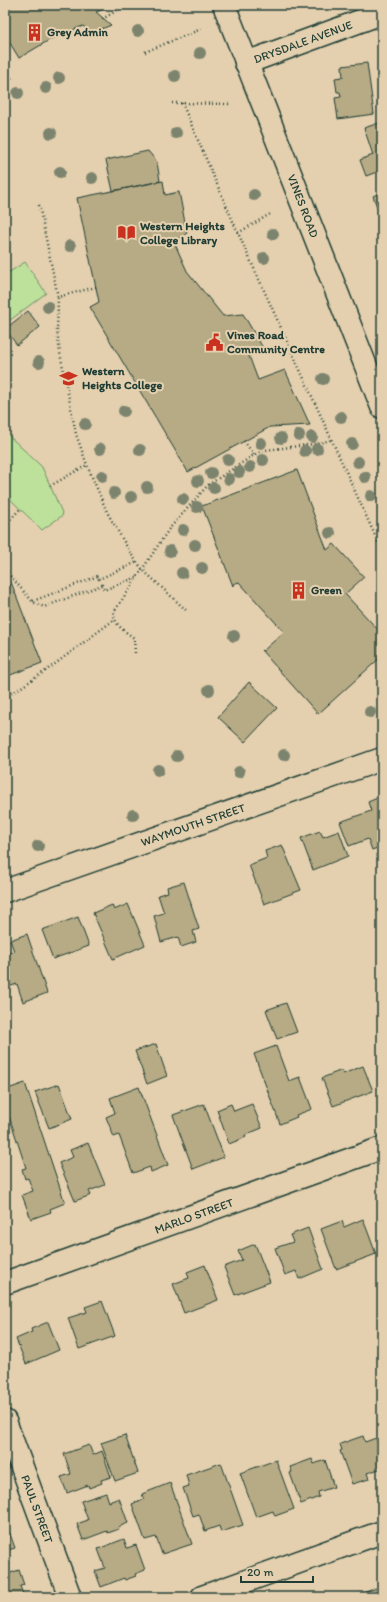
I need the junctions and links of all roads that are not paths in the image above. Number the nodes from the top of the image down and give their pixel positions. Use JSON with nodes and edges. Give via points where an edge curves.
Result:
{"nodes":[{"id":1,"x":224,"y":5,"type":"edge"},
{"id":2,"x":382,"y":13,"type":"edge"},
{"id":3,"x":246,"y":63,"type":"junction"},
{"id":4,"x":382,"y":407,"type":"edge"},
{"id":5,"x":382,"y":759,"type":"edge"},
{"id":6,"x":5,"y":891,"type":"edge"},
{"id":7,"x":382,"y":1148,"type":"edge"},
{"id":8,"x":5,"y":1283,"type":"edge"},
{"id":9,"x":5,"y":1421,"type":"edge"},
{"id":10,"x":382,"y":1532,"type":"edge"},
{"id":11,"x":70,"y":1597,"type":"edge"},
{"id":12,"x":202,"y":1597,"type":"edge"}],
"edges":[{"from":1,"to":3,"type":"street","name":"VINES ROAD"},
{"from":2,"to":3,"type":"street","name":"DRYSDALE AVENUE"},
{"from":3,"to":4,"type":"street","name":"VINES ROAD"},
{"from":5,"to":6,"type":"street","name":"WAYMOUTH STREET"},
{"from":7,"to":8,"type":"street","name":"MARLO STREET"},
{"from":9,"to":11,"type":"street","name":"PAUL STREET"},
{"from":10,"to":12,"type":"street"}]}
